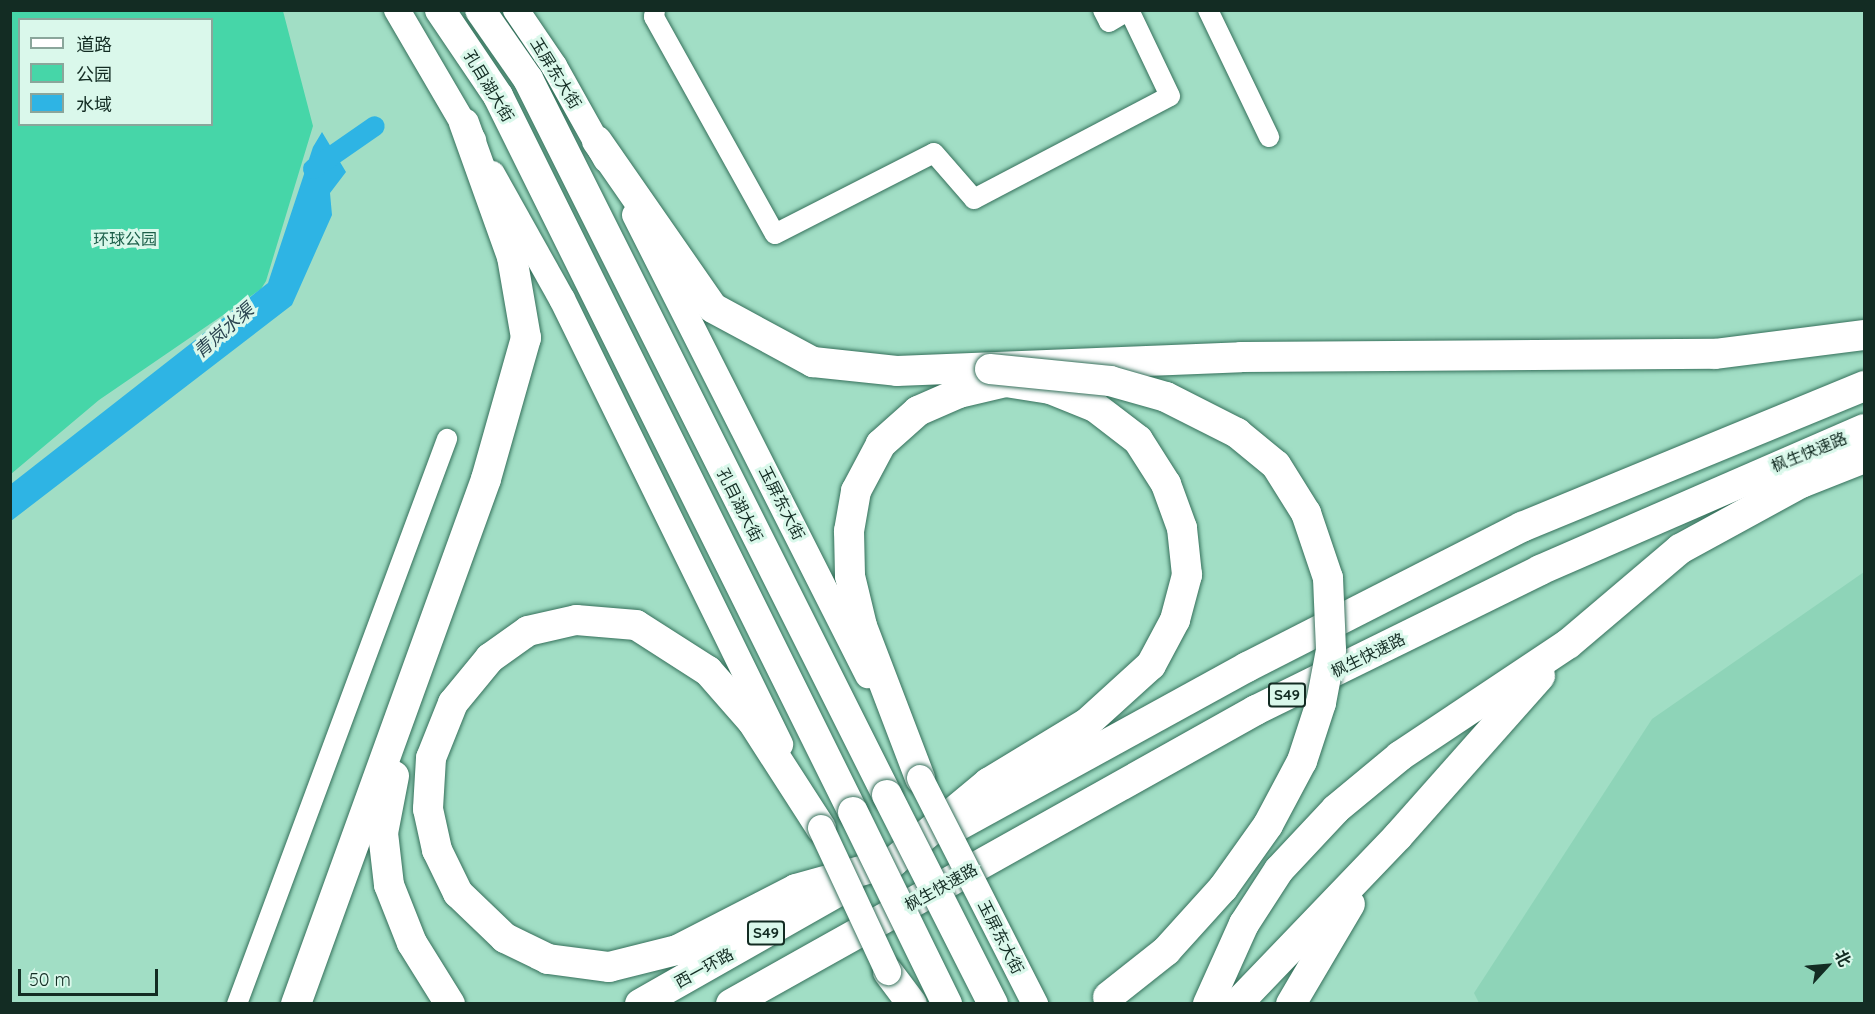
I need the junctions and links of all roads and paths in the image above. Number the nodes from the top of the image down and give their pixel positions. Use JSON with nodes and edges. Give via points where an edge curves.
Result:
{"nodes":[{"id":1,"x":397,"y":10,"type":"edge"},
{"id":2,"x":440,"y":10,"type":"edge"},
{"id":3,"x":480,"y":10,"type":"edge"},
{"id":4,"x":516,"y":10,"type":"edge"},
{"id":5,"x":655,"y":10,"type":"edge"},
{"id":6,"x":1103,"y":10,"type":"edge"},
{"id":7,"x":1129,"y":10,"type":"edge"},
{"id":8,"x":1208,"y":10,"type":"edge"},
{"id":9,"x":464,"y":123,"type":"junction"},
{"id":10,"x":1269,"y":136,"type":"dead end"},
{"id":11,"x":597,"y":141,"type":"junction"},
{"id":12,"x":1864,"y":335,"type":"edge"},
{"id":13,"x":990,"y":369,"type":"junction"},
{"id":14,"x":1864,"y":386,"type":"edge"},
{"id":15,"x":1864,"y":429,"type":"edge"},
{"id":16,"x":447,"y":439,"type":"dead end"},
{"id":17,"x":1864,"y":458,"type":"edge"},
{"id":18,"x":1568,"y":644,"type":"junction"},
{"id":19,"x":409,"y":690,"type":"junction"},
{"id":20,"x":920,"y":778,"type":"junction"},
{"id":21,"x":821,"y":828,"type":"junction"},
{"id":22,"x":1387,"y":846,"type":"junction"},
{"id":23,"x":892,"y":862,"type":"junction"},
{"id":24,"x":888,"y":972,"type":"junction"},
{"id":25,"x":237,"y":1004,"type":"edge"},
{"id":26,"x":296,"y":1004,"type":"edge"},
{"id":27,"x":450,"y":1004,"type":"edge"},
{"id":28,"x":640,"y":1004,"type":"edge"},
{"id":29,"x":731,"y":1004,"type":"edge"},
{"id":30,"x":903,"y":1004,"type":"edge"},
{"id":31,"x":912,"y":1004,"type":"edge"},
{"id":32,"x":947,"y":1004,"type":"edge"},
{"id":33,"x":993,"y":1004,"type":"edge"},
{"id":34,"x":1035,"y":1004,"type":"edge"},
{"id":35,"x":1097,"y":1004,"type":"edge"},
{"id":36,"x":1208,"y":1004,"type":"edge"},
{"id":37,"x":1237,"y":1004,"type":"edge"},
{"id":38,"x":1291,"y":1004,"type":"edge"}],
"edges":[{"from":1,"to":9,"type":"main road"},
{"from":2,"to":32,"type":"highway","name":"孔目湖大街","bridge":true,"via":[[498,96]]},
{"from":3,"to":33,"type":"highway","name":"孔目湖大街","bridge":true,"via":[[528,78]]},
{"from":4,"to":11,"type":"main road","name":"玉屏东大街"},
{"from":5,"to":7,"type":"street","via":[[654,17],[775,234],[934,153],[974,199],[1170,96]]},
{"from":6,"to":7,"type":"street","via":[[1109,22]]},
{"from":8,"to":10,"type":"street"},
{"from":9,"to":19,"type":"highway","via":[[512,257],[526,338],[486,479]]},
{"from":9,"to":21,"type":"main road","via":[[562,299]]},
{"from":11,"to":13,"type":"highway","via":[[713,308],[813,362],[897,371]]},
{"from":11,"to":20,"type":"main road","name":"玉屏东大街"},
{"from":12,"to":13,"type":"highway","bridge":true,"via":[[1715,354],[1241,357]]},
{"from":13,"to":35,"type":"highway","bridge":true,"via":[[1110,381],[1166,397],[1237,433],[1276,465],[1306,513],[1328,578],[1331,650],[1321,703],[1302,761],[1268,825],[1223,888],[1166,951]]},
{"from":14,"to":23,"type":"highway","number":"S49","via":[[1522,527],[1247,667]]},
{"from":15,"to":29,"type":"highway","name":"枫生快速路","number":"S49","via":[[1540,570],[1256,710]]},
{"from":16,"to":25,"type":"street"},
{"from":17,"to":18,"type":"highway","via":[[1801,483],[1680,549]]},
{"from":18,"to":22,"type":"highway"},
{"from":18,"to":36,"type":"highway","via":[[1400,756],[1336,809],[1280,870],[1256,906]]},
{"from":19,"to":26,"type":"highway"},
{"from":19,"to":27,"type":"highway","via":[[383,833],[389,885],[412,943]]},
{"from":20,"to":23,"type":"highway","via":[[862,626],[850,576],[849,531],[856,491],[881,444],[918,411],[959,393],[1006,382],[1050,389],[1095,407],[1138,440],[1166,484],[1182,528],[1187,574],[1175,620],[1151,664],[1087,723],[988,783]]},
{"from":20,"to":34,"type":"main road","name":"玉屏东大街","bridge":true},
{"from":21,"to":23,"type":"highway","via":[[752,721],[708,671],[636,625],[576,621],[528,631],[490,658],[453,704],[431,758],[428,809],[437,850],[458,893],[505,938],[548,959],[609,967],[677,950],[796,889]]},
{"from":21,"to":24,"type":"main road","bridge":true},
{"from":22,"to":37,"type":"highway"},
{"from":22,"to":38,"type":"highway"},
{"from":23,"to":28,"type":"highway","name":"西一环路","number":"S49"},
{"from":24,"to":30,"type":"main road"},
{"from":24,"to":31,"type":"highway"}]}
